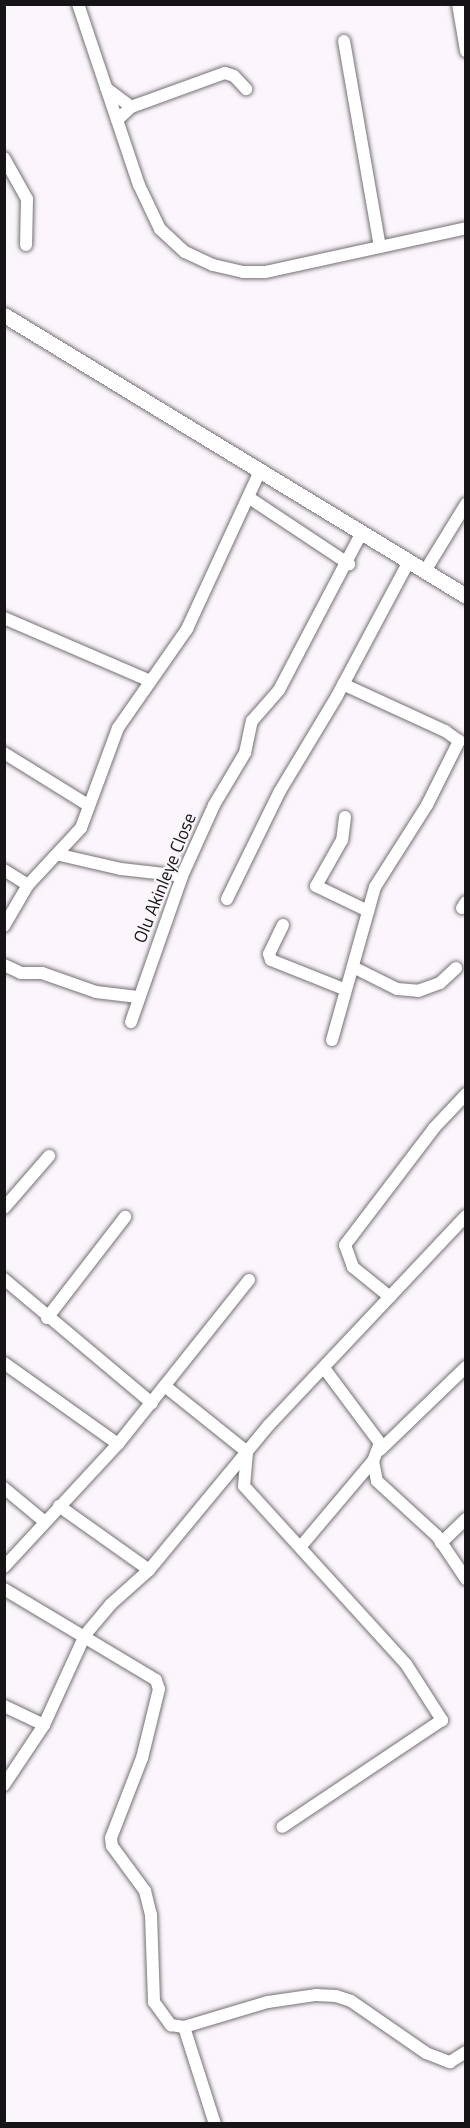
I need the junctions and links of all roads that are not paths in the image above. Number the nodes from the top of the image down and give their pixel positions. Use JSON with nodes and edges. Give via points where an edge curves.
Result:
{"nodes":[{"id":1,"x":78,"y":4,"type":"edge"},
{"id":2,"x":458,"y":4,"type":"edge"},
{"id":3,"x":344,"y":41,"type":"dead end"},
{"id":4,"x":465,"y":49,"type":"edge"},
{"id":5,"x":106,"y":88,"type":"junction"},
{"id":6,"x":246,"y":89,"type":"dead end"},
{"id":7,"x":131,"y":107,"type":"junction"},
{"id":8,"x":117,"y":120,"type":"junction"},
{"id":9,"x":4,"y":158,"type":"edge"},
{"id":10,"x":465,"y":228,"type":"edge"},
{"id":11,"x":26,"y":245,"type":"dead end"},
{"id":12,"x":380,"y":247,"type":"junction"},
{"id":13,"x":4,"y":315,"type":"edge"},
{"id":14,"x":260,"y":471,"type":"junction"},
{"id":15,"x":250,"y":498,"type":"junction"},
{"id":16,"x":465,"y":504,"type":"edge"},
{"id":17,"x":362,"y":534,"type":"junction"},
{"id":18,"x":409,"y":561,"type":"junction"},
{"id":19,"x":349,"y":564,"type":"junction"},
{"id":20,"x":425,"y":571,"type":"junction"},
{"id":21,"x":465,"y":596,"type":"edge"},
{"id":22,"x":4,"y":618,"type":"edge"},
{"id":23,"x":150,"y":681,"type":"junction"},
{"id":24,"x":343,"y":684,"type":"junction"},
{"id":25,"x":462,"y":743,"type":"edge"},
{"id":26,"x":4,"y":753,"type":"edge"},
{"id":27,"x":88,"y":805,"type":"junction"},
{"id":28,"x":345,"y":817,"type":"dead end"},
{"id":29,"x":60,"y":855,"type":"junction"},
{"id":30,"x":4,"y":870,"type":"edge"},
{"id":31,"x":182,"y":876,"type":"junction"},
{"id":32,"x":28,"y":885,"type":"junction"},
{"id":33,"x":227,"y":899,"type":"dead end"},
{"id":34,"x":368,"y":911,"type":"junction"},
{"id":35,"x":283,"y":925,"type":"dead end"},
{"id":36,"x":4,"y":926,"type":"edge"},
{"id":37,"x":4,"y":964,"type":"edge"},
{"id":38,"x":353,"y":967,"type":"junction"},
{"id":39,"x":456,"y":968,"type":"dead end"},
{"id":40,"x":344,"y":989,"type":"junction"},
{"id":41,"x":138,"y":997,"type":"junction"},
{"id":42,"x":131,"y":1022,"type":"dead end"},
{"id":43,"x":332,"y":1040,"type":"dead end"},
{"id":44,"x":465,"y":1094,"type":"edge"},
{"id":45,"x":49,"y":1156,"type":"dead end"},
{"id":46,"x":4,"y":1208,"type":"edge"},
{"id":47,"x":465,"y":1216,"type":"edge"},
{"id":48,"x":125,"y":1217,"type":"dead end"},
{"id":49,"x":4,"y":1279,"type":"edge"},
{"id":50,"x":249,"y":1280,"type":"dead end"},
{"id":51,"x":390,"y":1297,"type":"junction"},
{"id":52,"x":47,"y":1318,"type":"junction"},
{"id":53,"x":4,"y":1363,"type":"edge"},
{"id":54,"x":465,"y":1367,"type":"edge"},
{"id":55,"x":324,"y":1368,"type":"junction"},
{"id":56,"x":166,"y":1387,"type":"junction"},
{"id":57,"x":152,"y":1403,"type":"junction"},
{"id":58,"x":118,"y":1444,"type":"junction"},
{"id":59,"x":247,"y":1452,"type":"junction"},
{"id":60,"x":376,"y":1456,"type":"junction"},
{"id":61,"x":4,"y":1488,"type":"edge"},
{"id":62,"x":59,"y":1506,"type":"junction"},
{"id":63,"x":465,"y":1519,"type":"edge"},
{"id":64,"x":45,"y":1522,"type":"junction"},
{"id":65,"x":441,"y":1543,"type":"junction"},
{"id":66,"x":302,"y":1545,"type":"junction"},
{"id":67,"x":4,"y":1567,"type":"edge"},
{"id":68,"x":149,"y":1570,"type":"junction"},
{"id":69,"x":465,"y":1579,"type":"edge"},
{"id":70,"x":4,"y":1589,"type":"edge"},
{"id":71,"x":85,"y":1635,"type":"junction"},
{"id":72,"x":4,"y":1706,"type":"edge"},
{"id":73,"x":44,"y":1725,"type":"junction"},
{"id":74,"x":4,"y":1785,"type":"edge"},
{"id":75,"x":282,"y":1827,"type":"dead end"},
{"id":76,"x":184,"y":2027,"type":"junction"},
{"id":77,"x":465,"y":2052,"type":"edge"},
{"id":78,"x":215,"y":2124,"type":"edge"}],
"edges":[{"from":1,"to":5,"type":"street"},
{"from":2,"to":4,"type":"street"},
{"from":3,"to":12,"type":"street"},
{"from":5,"to":7,"type":"street"},
{"from":5,"to":8,"type":"street"},
{"from":6,"to":7,"type":"street","via":[[234,76],[225,73]]},
{"from":7,"to":8,"type":"street"},
{"from":8,"to":12,"type":"street","via":[[138,185],[160,230],[185,252],[233,270],[264,272]]},
{"from":9,"to":11,"type":"street","via":[[27,199]]},
{"from":10,"to":12,"type":"street"},
{"from":13,"to":14,"type":"main road"},
{"from":14,"to":15,"type":"street"},
{"from":14,"to":17,"type":"main road"},
{"from":15,"to":19,"type":"street"},
{"from":15,"to":23,"type":"street","via":[[187,630]]},
{"from":16,"to":20,"type":"street"},
{"from":17,"to":18,"type":"main road"},
{"from":17,"to":19,"type":"street","name":"Olu Akinleye Close"},
{"from":18,"to":20,"type":"main road"},
{"from":18,"to":24,"type":"street"},
{"from":19,"to":31,"type":"street","name":"Olu Akinleye Close","via":[[279,690],[252,721],[245,753],[214,805]]},
{"from":20,"to":21,"type":"main road"},
{"from":22,"to":23,"type":"street"},
{"from":23,"to":27,"type":"street","via":[[118,728]]},
{"from":24,"to":25,"type":"street","via":[[445,731]]},
{"from":24,"to":33,"type":"street","via":[[280,791]]},
{"from":25,"to":34,"type":"street","via":[[375,887]]},
{"from":26,"to":27,"type":"street"},
{"from":27,"to":29,"type":"street","via":[[81,828]]},
{"from":28,"to":34,"type":"street","via":[[342,840],[316,886]]},
{"from":29,"to":31,"type":"street","via":[[121,869]]},
{"from":29,"to":32,"type":"street"},
{"from":30,"to":32,"type":"street"},
{"from":31,"to":41,"type":"street","name":"Olu Akinleye Close"},
{"from":32,"to":36,"type":"street"},
{"from":34,"to":38,"type":"street"},
{"from":35,"to":40,"type":"street","via":[[269,954],[271,960]]},
{"from":37,"to":41,"type":"street","via":[[21,973],[42,973],[96,992]]},
{"from":38,"to":39,"type":"street","via":[[397,989],[418,991],[440,982]]},
{"from":38,"to":40,"type":"street"},
{"from":40,"to":43,"type":"street"},
{"from":41,"to":42,"type":"street","name":"Olu Akinleye Close"},
{"from":44,"to":51,"type":"street","via":[[434,1128],[345,1245],[353,1267]]},
{"from":45,"to":46,"type":"street"},
{"from":47,"to":51,"type":"street"},
{"from":48,"to":52,"type":"street"},
{"from":49,"to":52,"type":"street"},
{"from":50,"to":56,"type":"street"},
{"from":51,"to":55,"type":"street"},
{"from":52,"to":57,"type":"street"},
{"from":53,"to":58,"type":"street"},
{"from":54,"to":60,"type":"street"},
{"from":55,"to":59,"type":"street"},
{"from":55,"to":60,"type":"street","via":[[380,1443]]},
{"from":56,"to":57,"type":"street"},
{"from":56,"to":59,"type":"street"},
{"from":57,"to":58,"type":"street"},
{"from":58,"to":62,"type":"street"},
{"from":59,"to":66,"type":"street","via":[[244,1486]]},
{"from":59,"to":68,"type":"street"},
{"from":60,"to":65,"type":"street","via":[[374,1474],[382,1487]]},
{"from":60,"to":66,"type":"street"},
{"from":61,"to":64,"type":"street"},
{"from":62,"to":64,"type":"street"},
{"from":62,"to":68,"type":"street"},
{"from":63,"to":65,"type":"street"},
{"from":64,"to":67,"type":"street"},
{"from":65,"to":69,"type":"street"},
{"from":66,"to":75,"type":"street","via":[[406,1664],[442,1720]]},
{"from":68,"to":71,"type":"street","via":[[111,1604]]},
{"from":70,"to":71,"type":"street"},
{"from":71,"to":73,"type":"street"},
{"from":71,"to":76,"type":"street","via":[[156,1680],[159,1689],[142,1758],[111,1838],[112,1846],[146,1891],[151,1915],[154,2002],[171,2025]]},
{"from":72,"to":73,"type":"street"},
{"from":73,"to":74,"type":"street"},
{"from":76,"to":77,"type":"street","via":[[268,2002],[326,1995],[351,2001],[401,2038],[442,2059],[450,2062]]},
{"from":76,"to":78,"type":"street"}]}
